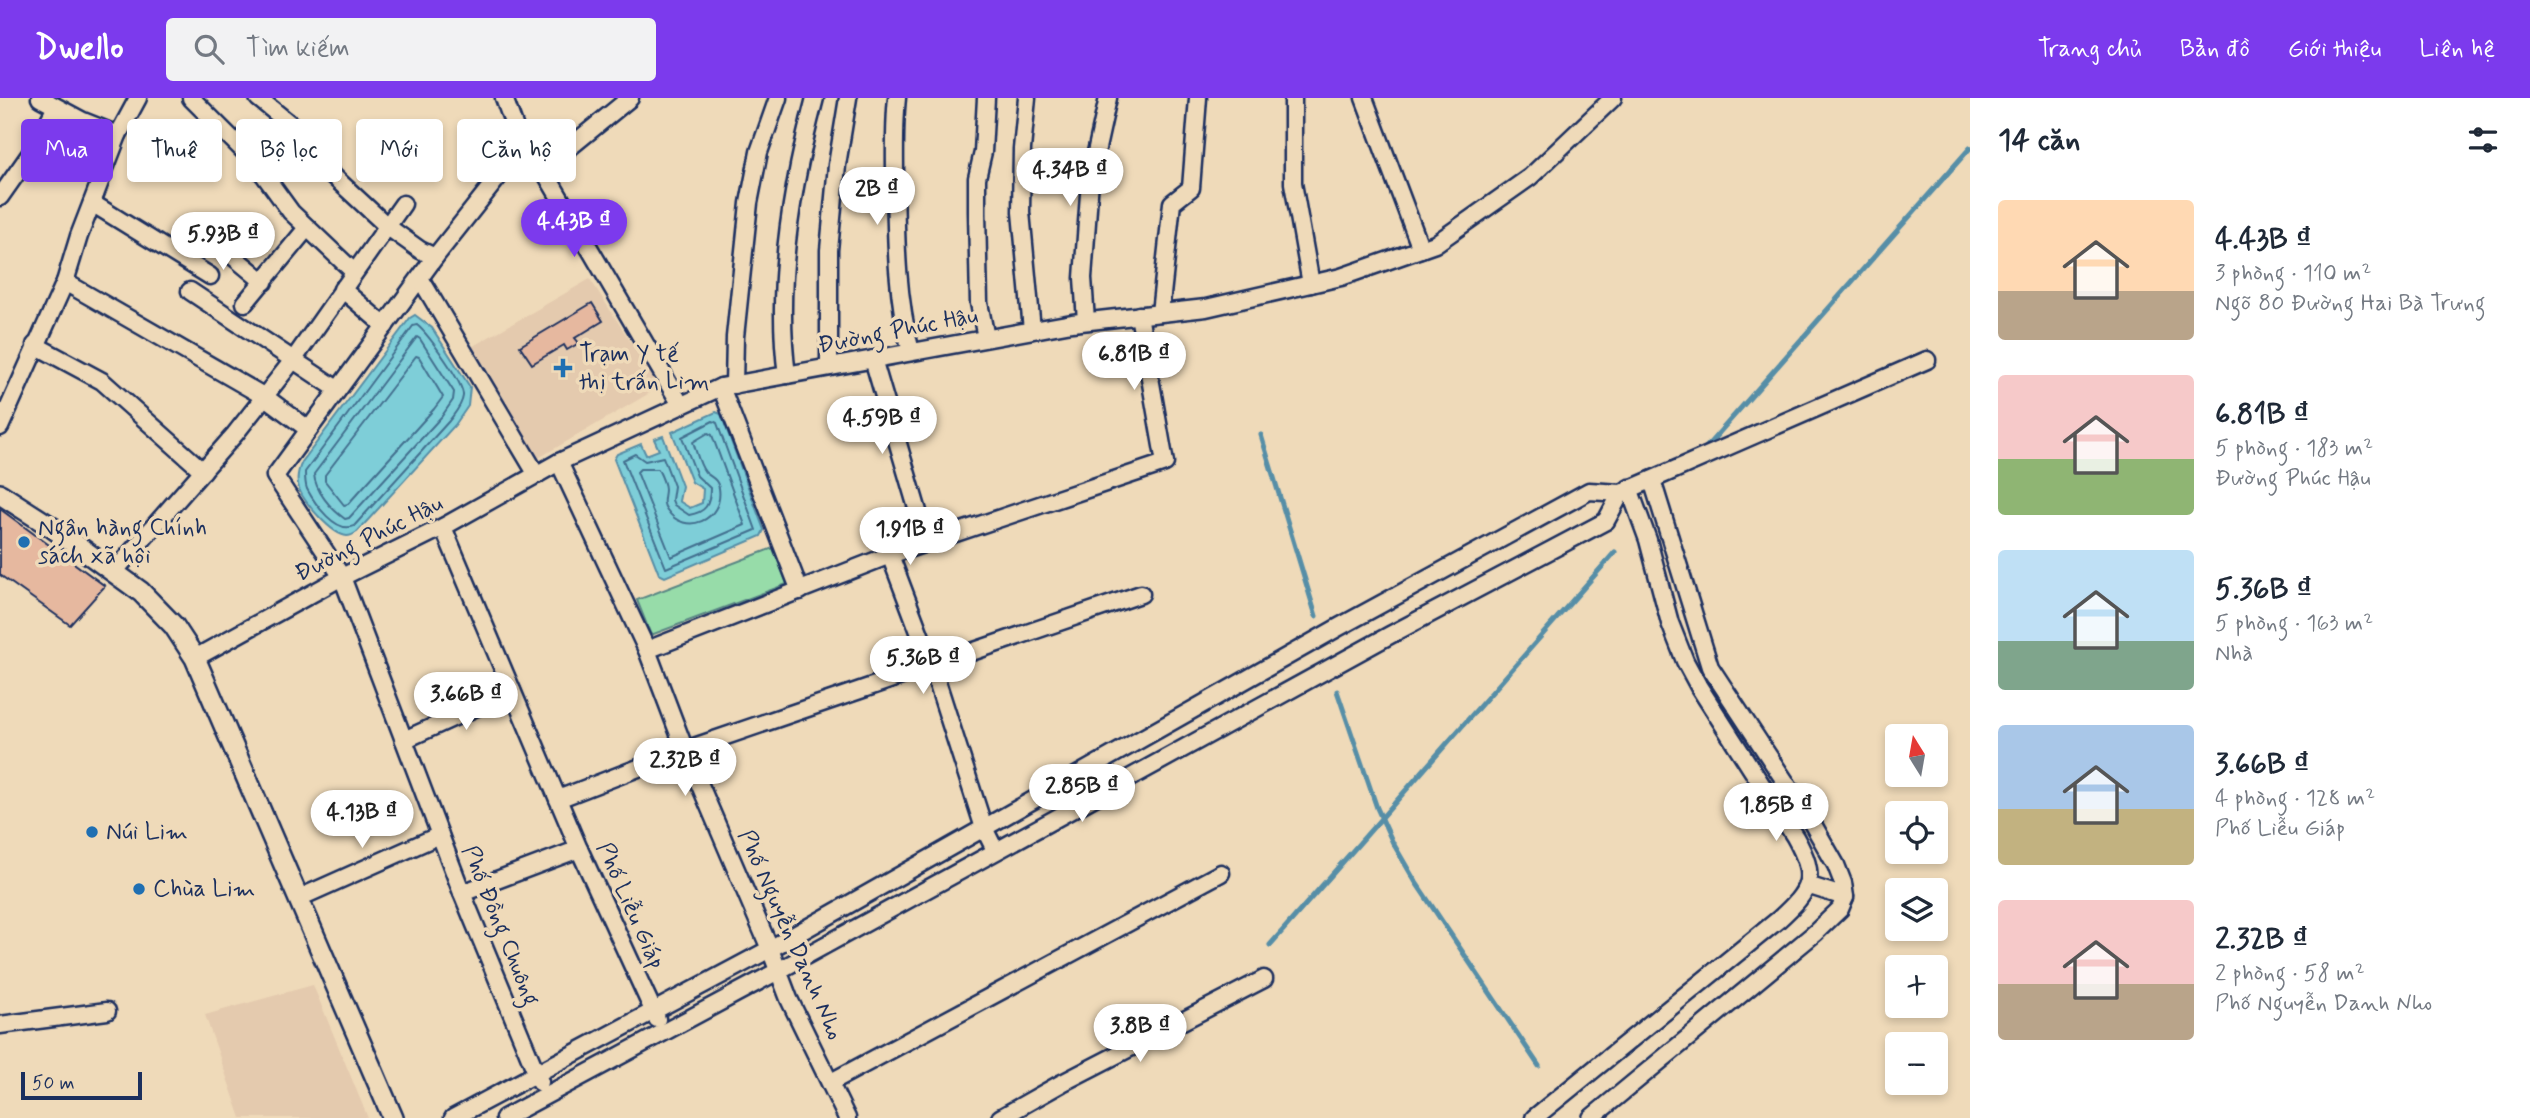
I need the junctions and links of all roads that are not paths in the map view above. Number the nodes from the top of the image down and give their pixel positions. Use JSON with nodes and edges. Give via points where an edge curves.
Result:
{"nodes":[{"id":1,"x":40,"y":98,"type":"edge"},
{"id":2,"x":138,"y":98,"type":"edge"},
{"id":3,"x":191,"y":98,"type":"edge"},
{"id":4,"x":258,"y":98,"type":"edge"},
{"id":5,"x":504,"y":98,"type":"edge"},
{"id":6,"x":778,"y":98,"type":"edge"},
{"id":7,"x":815,"y":98,"type":"edge"},
{"id":8,"x":848,"y":98,"type":"edge"},
{"id":9,"x":897,"y":98,"type":"edge"},
{"id":10,"x":986,"y":98,"type":"edge"},
{"id":11,"x":1027,"y":98,"type":"edge"},
{"id":12,"x":1108,"y":98,"type":"edge"},
{"id":13,"x":1198,"y":98,"type":"edge"},
{"id":14,"x":1293,"y":98,"type":"edge"},
{"id":15,"x":1364,"y":98,"type":"edge"},
{"id":16,"x":1613,"y":98,"type":"edge"},
{"id":17,"x":627,"y":99,"type":"edge"},
{"id":18,"x":56,"y":107,"type":"junction"},
{"id":19,"x":512,"y":119,"type":"edge"},
{"id":20,"x":118,"y":135,"type":"junction"},
{"id":21,"x":576,"y":142,"type":"edge"},
{"id":22,"x":494,"y":182,"type":"edge"},
{"id":23,"x":551,"y":182,"type":"edge"},
{"id":24,"x":0,"y":197,"type":"edge"},
{"id":25,"x":92,"y":203,"type":"junction"},
{"id":26,"x":403,"y":204,"type":"dead end"},
{"id":27,"x":388,"y":227,"type":"junction"},
{"id":28,"x":307,"y":228,"type":"junction"},
{"id":29,"x":205,"y":233,"type":"dead end"},
{"id":30,"x":1421,"y":249,"type":"junction"},
{"id":31,"x":435,"y":257,"type":"junction"},
{"id":32,"x":354,"y":272,"type":"junction"},
{"id":33,"x":210,"y":276,"type":"dead end"},
{"id":34,"x":420,"y":278,"type":"junction"},
{"id":35,"x":65,"y":282,"type":"junction"},
{"id":36,"x":264,"y":282,"type":"junction"},
{"id":37,"x":1311,"y":284,"type":"junction"},
{"id":38,"x":342,"y":289,"type":"junction"},
{"id":39,"x":190,"y":291,"type":"dead end"},
{"id":40,"x":245,"y":303,"type":"dead end"},
{"id":41,"x":1160,"y":313,"type":"junction"},
{"id":42,"x":1139,"y":316,"type":"junction"},
{"id":43,"x":1086,"y":321,"type":"junction"},
{"id":44,"x":385,"y":326,"type":"junction"},
{"id":45,"x":1032,"y":330,"type":"junction"},
{"id":46,"x":986,"y":338,"type":"junction"},
{"id":47,"x":35,"y":345,"type":"junction"},
{"id":48,"x":911,"y":352,"type":"junction"},
{"id":49,"x":294,"y":359,"type":"junction"},
{"id":50,"x":873,"y":359,"type":"junction"},
{"id":51,"x":1927,"y":360,"type":"dead end"},
{"id":52,"x":829,"y":367,"type":"junction"},
{"id":53,"x":787,"y":375,"type":"junction"},
{"id":54,"x":728,"y":386,"type":"junction"},
{"id":55,"x":337,"y":389,"type":"junction"},
{"id":56,"x":265,"y":397,"type":"junction"},
{"id":57,"x":681,"y":405,"type":"junction"},
{"id":58,"x":0,"y":426,"type":"edge"},
{"id":59,"x":307,"y":429,"type":"junction"},
{"id":60,"x":559,"y":462,"type":"junction"},
{"id":61,"x":203,"y":471,"type":"junction"},
{"id":62,"x":537,"y":475,"type":"junction"},
{"id":63,"x":1652,"y":480,"type":"junction"},
{"id":64,"x":1625,"y":491,"type":"junction"},
{"id":65,"x":0,"y":494,"type":"edge"},
{"id":66,"x":443,"y":527,"type":"junction"},
{"id":67,"x":928,"y":542,"type":"junction"},
{"id":68,"x":890,"y":555,"type":"junction"},
{"id":69,"x":113,"y":573,"type":"junction"},
{"id":70,"x":342,"y":577,"type":"junction"},
{"id":71,"x":800,"y":591,"type":"junction"},
{"id":72,"x":1141,"y":594,"type":"dead end"},
{"id":73,"x":647,"y":650,"type":"junction"},
{"id":74,"x":195,"y":659,"type":"junction"},
{"id":75,"x":932,"y":666,"type":"junction"},
{"id":76,"x":512,"y":691,"type":"junction"},
{"id":77,"x":1169,"y":723,"type":"junction"},
{"id":78,"x":404,"y":740,"type":"junction"},
{"id":79,"x":1182,"y":748,"type":"junction"},
{"id":80,"x":685,"y":750,"type":"junction"},
{"id":81,"x":558,"y":799,"type":"junction"},
{"id":82,"x":984,"y":828,"type":"junction"},
{"id":83,"x":440,"y":835,"type":"junction"},
{"id":84,"x":579,"y":849,"type":"junction"},
{"id":85,"x":995,"y":850,"type":"junction"},
{"id":86,"x":1221,"y":873,"type":"dead end"},
{"id":87,"x":1807,"y":886,"type":"junction"},
{"id":88,"x":462,"y":892,"type":"junction"},
{"id":89,"x":1845,"y":897,"type":"junction"},
{"id":90,"x":299,"y":898,"type":"junction"},
{"id":91,"x":770,"y":949,"type":"junction"},
{"id":92,"x":778,"y":971,"type":"junction"},
{"id":93,"x":1264,"y":979,"type":"dead end"},
{"id":94,"x":107,"y":1011,"type":"dead end"},
{"id":95,"x":653,"y":1012,"type":"junction"},
{"id":96,"x":0,"y":1026,"type":"edge"},
{"id":97,"x":663,"y":1032,"type":"junction"},
{"id":98,"x":536,"y":1075,"type":"junction"},
{"id":99,"x":831,"y":1082,"type":"junction"},
{"id":100,"x":546,"y":1094,"type":"junction"},
{"id":101,"x":387,"y":1117,"type":"edge"},
{"id":102,"x":453,"y":1118,"type":"edge"},
{"id":103,"x":504,"y":1118,"type":"edge"},
{"id":104,"x":847,"y":1118,"type":"edge"},
{"id":105,"x":1000,"y":1118,"type":"edge"},
{"id":106,"x":1534,"y":1118,"type":"edge"},
{"id":107,"x":1591,"y":1118,"type":"edge"}],
"edges":[{"from":1,"to":18,"type":"street"},
{"from":2,"to":20,"type":"street"},
{"from":3,"to":28,"type":"street","via":[[254,161]]},
{"from":4,"to":27,"type":"street","via":[[295,128],[331,174]]},
{"from":5,"to":19,"type":"street"},
{"from":6,"to":54,"type":"street","via":[[749,203]]},
{"from":7,"to":53,"type":"street","via":[[792,199],[785,296]]},
{"from":8,"to":52,"type":"street","via":[[831,226]]},
{"from":9,"to":48,"type":"street","via":[[898,283]]},
{"from":10,"to":46,"type":"street","via":[[977,178],[979,303]]},
{"from":11,"to":45,"type":"street","via":[[1021,212]]},
{"from":12,"to":43,"type":"street","via":[[1090,180],[1083,278]]},
{"from":13,"to":41,"type":"street","via":[[1191,188],[1172,203]]},
{"from":14,"to":37,"type":"street","via":[[1293,183]]},
{"from":15,"to":30,"type":"street"},
{"from":16,"to":30,"type":"street","name":"Đường Phúc Hậu","via":[[1530,177],[1435,244]]},
{"from":17,"to":21,"type":"street"},
{"from":18,"to":20,"type":"street"},
{"from":18,"to":24,"type":"street"},
{"from":20,"to":25,"type":"street"},
{"from":22,"to":31,"type":"street"},
{"from":23,"to":57,"type":"street"},
{"from":25,"to":33,"type":"street"},
{"from":25,"to":35,"type":"street"},
{"from":26,"to":27,"type":"street"},
{"from":27,"to":31,"type":"street"},
{"from":27,"to":32,"type":"street"},
{"from":28,"to":32,"type":"street"},
{"from":28,"to":36,"type":"street"},
{"from":29,"to":36,"type":"street"},
{"from":30,"to":37,"type":"street","name":"Đường Phúc Hậu"},
{"from":31,"to":34,"type":"street"},
{"from":32,"to":38,"type":"street"},
{"from":34,"to":44,"type":"street"},
{"from":34,"to":62,"type":"street"},
{"from":35,"to":47,"type":"street"},
{"from":35,"to":56,"type":"street"},
{"from":36,"to":40,"type":"street"},
{"from":37,"to":41,"type":"street","name":"Đường Phúc Hậu","via":[[1206,308]]},
{"from":38,"to":44,"type":"street"},
{"from":38,"to":49,"type":"street"},
{"from":39,"to":49,"type":"street"},
{"from":41,"to":42,"type":"street","name":"Đường Phúc Hậu"},
{"from":42,"to":43,"type":"street","name":"Đường Phúc Hậu"},
{"from":42,"to":67,"type":"street","via":[[1166,463]]},
{"from":43,"to":45,"type":"street","name":"Đường Phúc Hậu"},
{"from":44,"to":55,"type":"street"},
{"from":45,"to":46,"type":"street","name":"Đường Phúc Hậu"},
{"from":46,"to":48,"type":"street","name":"Đường Phúc Hậu"},
{"from":47,"to":58,"type":"street"},
{"from":47,"to":61,"type":"street","via":[[102,381]]},
{"from":48,"to":50,"type":"street","name":"Đường Phúc Hậu"},
{"from":49,"to":55,"type":"street"},
{"from":49,"to":56,"type":"street"},
{"from":50,"to":52,"type":"street","name":"Đường Phúc Hậu"},
{"from":50,"to":67,"type":"street"},
{"from":51,"to":63,"type":"street"},
{"from":52,"to":53,"type":"street","name":"Đường Phúc Hậu"},
{"from":53,"to":54,"type":"street","name":"Đường Phúc Hậu"},
{"from":54,"to":57,"type":"street","name":"Đường Phúc Hậu"},
{"from":54,"to":71,"type":"street"},
{"from":55,"to":59,"type":"street"},
{"from":56,"to":59,"type":"street"},
{"from":56,"to":61,"type":"street"},
{"from":57,"to":60,"type":"street","name":"Đường Phúc Hậu"},
{"from":59,"to":70,"type":"street","name":"Phố Đồng Chuông","via":[[275,476]]},
{"from":60,"to":62,"type":"street","name":"Đường Phúc Hậu"},
{"from":60,"to":73,"type":"street","name":"Phố Nguyễn Danh Nho"},
{"from":61,"to":69,"type":"street"},
{"from":62,"to":66,"type":"street","name":"Đường Phúc Hậu"},
{"from":63,"to":64,"type":"street"},
{"from":63,"to":89,"type":"street","via":[[1710,667],[1811,821],[1836,865]]},
{"from":64,"to":77,"type":"street","via":[[1589,491]]},
{"from":64,"to":79,"type":"street","via":[[1606,521]]},
{"from":64,"to":87,"type":"street","via":[[1648,540],[1670,624],[1685,661],[1806,857]]},
{"from":65,"to":69,"type":"main road"},
{"from":66,"to":70,"type":"street","name":"Đường Phúc Hậu"},
{"from":66,"to":76,"type":"street","name":"Phố Liễu Giáp"},
{"from":67,"to":68,"type":"street"},
{"from":68,"to":71,"type":"street"},
{"from":68,"to":75,"type":"street"},
{"from":69,"to":74,"type":"main road","via":[[155,606]]},
{"from":70,"to":74,"type":"street","name":"Đường Phúc Hậu"},
{"from":70,"to":78,"type":"street","name":"Phố Đồng Chuông"},
{"from":71,"to":73,"type":"street"},
{"from":72,"to":75,"type":"street"},
{"from":73,"to":80,"type":"street","name":"Phố Nguyễn Danh Nho"},
{"from":74,"to":90,"type":"main road"},
{"from":75,"to":80,"type":"street"},
{"from":75,"to":82,"type":"street"},
{"from":76,"to":78,"type":"street"},
{"from":76,"to":81,"type":"street","name":"Phố Liễu Giáp"},
{"from":77,"to":79,"type":"street"},
{"from":77,"to":82,"type":"street"},
{"from":78,"to":83,"type":"street","name":"Phố Đồng Chuông"},
{"from":79,"to":85,"type":"street"},
{"from":80,"to":81,"type":"street"},
{"from":80,"to":91,"type":"street","name":"Phố Nguyễn Danh Nho"},
{"from":81,"to":84,"type":"street","name":"Phố Liễu Giáp"},
{"from":82,"to":85,"type":"street"},
{"from":82,"to":91,"type":"street"},
{"from":83,"to":88,"type":"street","name":"Phố Đồng Chuông"},
{"from":83,"to":90,"type":"street"},
{"from":84,"to":88,"type":"street"},
{"from":84,"to":95,"type":"street","name":"Phố Liễu Giáp"},
{"from":85,"to":92,"type":"street"},
{"from":86,"to":99,"type":"street"},
{"from":87,"to":89,"type":"street"},
{"from":87,"to":106,"type":"street","via":[[1778,920]]},
{"from":88,"to":98,"type":"street","name":"Phố Đồng Chuông"},
{"from":89,"to":107,"type":"street","via":[[1840,909],[1815,933]]},
{"from":90,"to":101,"type":"main road"},
{"from":91,"to":92,"type":"street","name":"Phố Nguyễn Danh Nho"},
{"from":91,"to":95,"type":"street"},
{"from":92,"to":97,"type":"street"},
{"from":92,"to":99,"type":"street","name":"Phố Nguyễn Danh Nho"},
{"from":93,"to":105,"type":"street"},
{"from":94,"to":96,"type":"street"},
{"from":95,"to":97,"type":"street","name":"Phố Liễu Giáp"},
{"from":95,"to":98,"type":"street"},
{"from":97,"to":100,"type":"street"},
{"from":98,"to":100,"type":"street","name":"Phố Đồng Chuông"},
{"from":98,"to":102,"type":"street"},
{"from":99,"to":104,"type":"street","name":"Phố Nguyễn Danh Nho"},
{"from":100,"to":103,"type":"street"}]}
